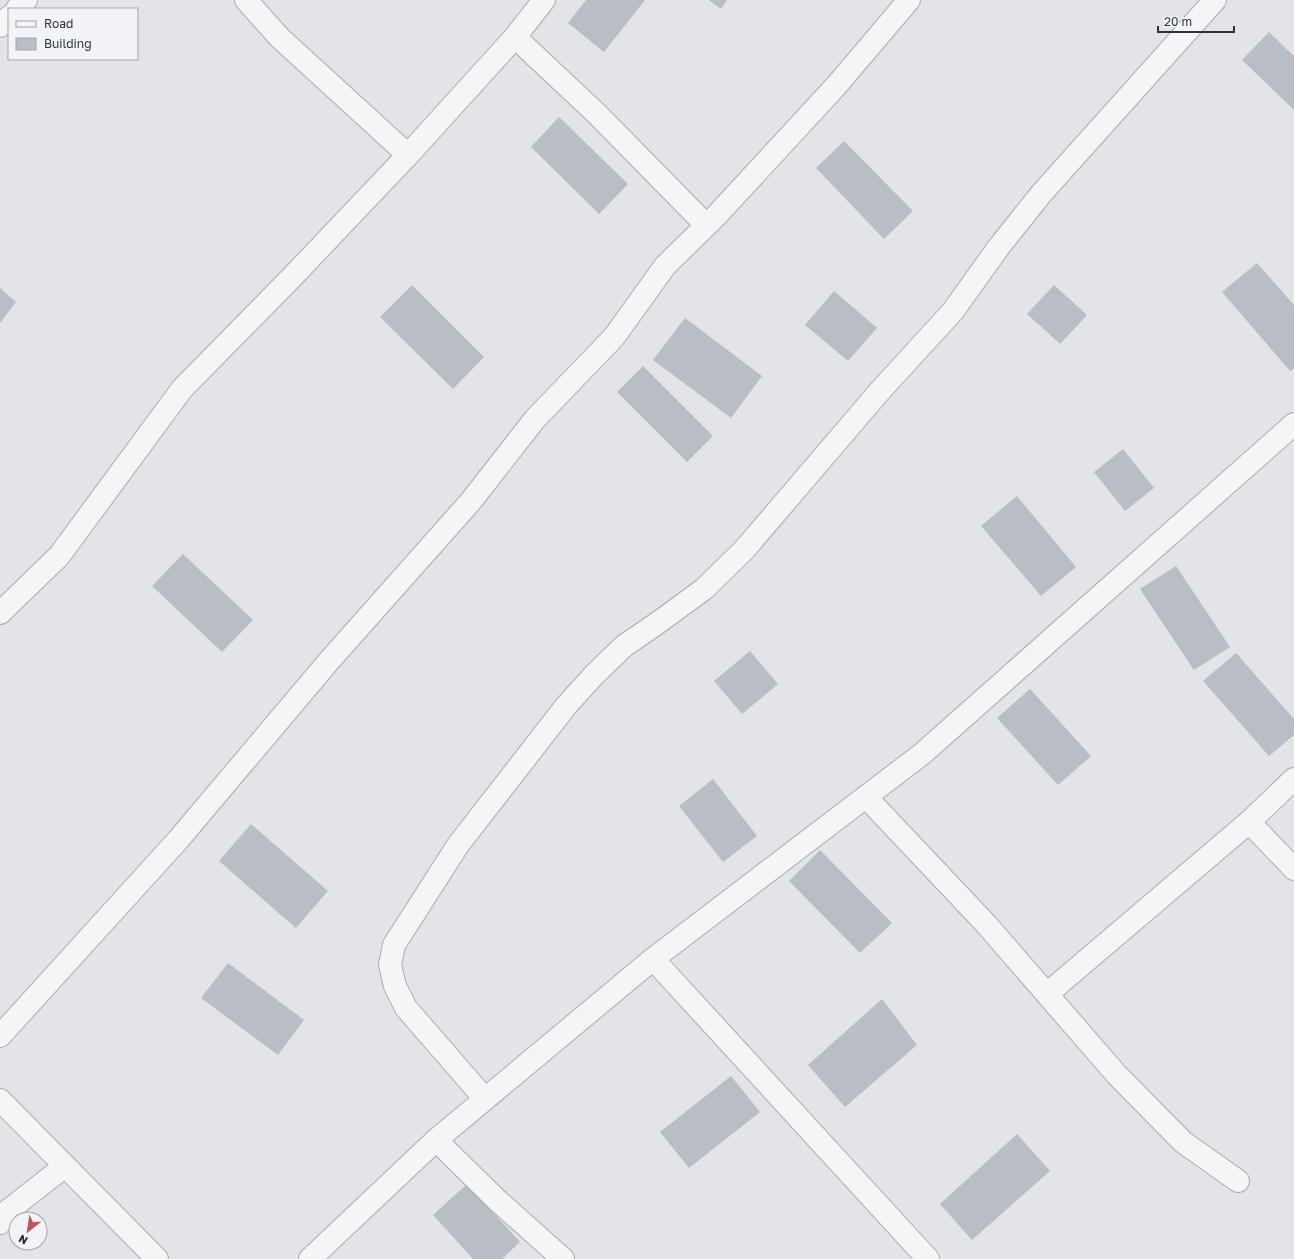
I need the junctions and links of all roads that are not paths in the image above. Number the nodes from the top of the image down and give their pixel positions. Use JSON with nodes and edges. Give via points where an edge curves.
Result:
{"nodes":[{"id":1,"x":26,"y":0,"type":"edge"},
{"id":2,"x":246,"y":0,"type":"edge"},
{"id":3,"x":544,"y":0,"type":"edge"},
{"id":4,"x":910,"y":0,"type":"edge"},
{"id":5,"x":1215,"y":0,"type":"edge"},
{"id":6,"x":18,"y":8,"type":"edge"},
{"id":7,"x":8,"y":18,"type":"edge"},
{"id":8,"x":0,"y":26,"type":"edge"},
{"id":9,"x":515,"y":37,"type":"junction"},
{"id":10,"x":408,"y":155,"type":"junction"},
{"id":11,"x":706,"y":225,"type":"junction"},
{"id":12,"x":1294,"y":424,"type":"edge"},
{"id":13,"x":0,"y":613,"type":"edge"},
{"id":14,"x":1294,"y":779,"type":"edge"},
{"id":15,"x":866,"y":798,"type":"junction"},
{"id":16,"x":1249,"y":822,"type":"junction"},
{"id":17,"x":1294,"y":869,"type":"edge"},
{"id":18,"x":653,"y":960,"type":"junction"},
{"id":19,"x":1047,"y":994,"type":"junction"},
{"id":20,"x":0,"y":1036,"type":"edge"},
{"id":21,"x":485,"y":1099,"type":"junction"},
{"id":22,"x":0,"y":1100,"type":"edge"},
{"id":23,"x":436,"y":1140,"type":"junction"},
{"id":24,"x":65,"y":1166,"type":"junction"},
{"id":25,"x":1238,"y":1181,"type":"dead end"},
{"id":26,"x":0,"y":1223,"type":"edge"},
{"id":27,"x":157,"y":1259,"type":"edge"},
{"id":28,"x":310,"y":1259,"type":"edge"},
{"id":29,"x":563,"y":1259,"type":"edge"},
{"id":30,"x":928,"y":1259,"type":"edge"}],
"edges":[{"from":1,"to":6,"type":"street"},
{"from":2,"to":10,"type":"street","via":[[280,38]]},
{"from":3,"to":9,"type":"street"},
{"from":4,"to":11,"type":"street","via":[[836,86]]},
{"from":5,"to":21,"type":"street","via":[[1041,194],[953,311],[879,392],[744,550],[704,589],[624,646],[594,675],[566,706],[458,845],[394,945],[390,965],[395,986],[406,1008]]},
{"from":7,"to":8,"type":"street"},
{"from":9,"to":10,"type":"street"},
{"from":9,"to":11,"type":"street"},
{"from":10,"to":13,"type":"street","via":[[182,389],[59,556]]},
{"from":11,"to":20,"type":"street","via":[[665,266],[614,337],[535,419],[471,501],[329,662],[178,840]]},
{"from":12,"to":15,"type":"street","via":[[922,754]]},
{"from":14,"to":16,"type":"street"},
{"from":15,"to":18,"type":"street"},
{"from":15,"to":19,"type":"street","via":[[986,924]]},
{"from":16,"to":17,"type":"street"},
{"from":16,"to":19,"type":"street"},
{"from":18,"to":21,"type":"street"},
{"from":18,"to":30,"type":"street"},
{"from":19,"to":25,"type":"street","via":[[1117,1075],[1183,1142]]},
{"from":21,"to":23,"type":"street"},
{"from":22,"to":24,"type":"street"},
{"from":23,"to":28,"type":"street"},
{"from":23,"to":29,"type":"street","via":[[497,1200]]},
{"from":24,"to":26,"type":"street","via":[[5,1213]]},
{"from":24,"to":27,"type":"street"}]}
